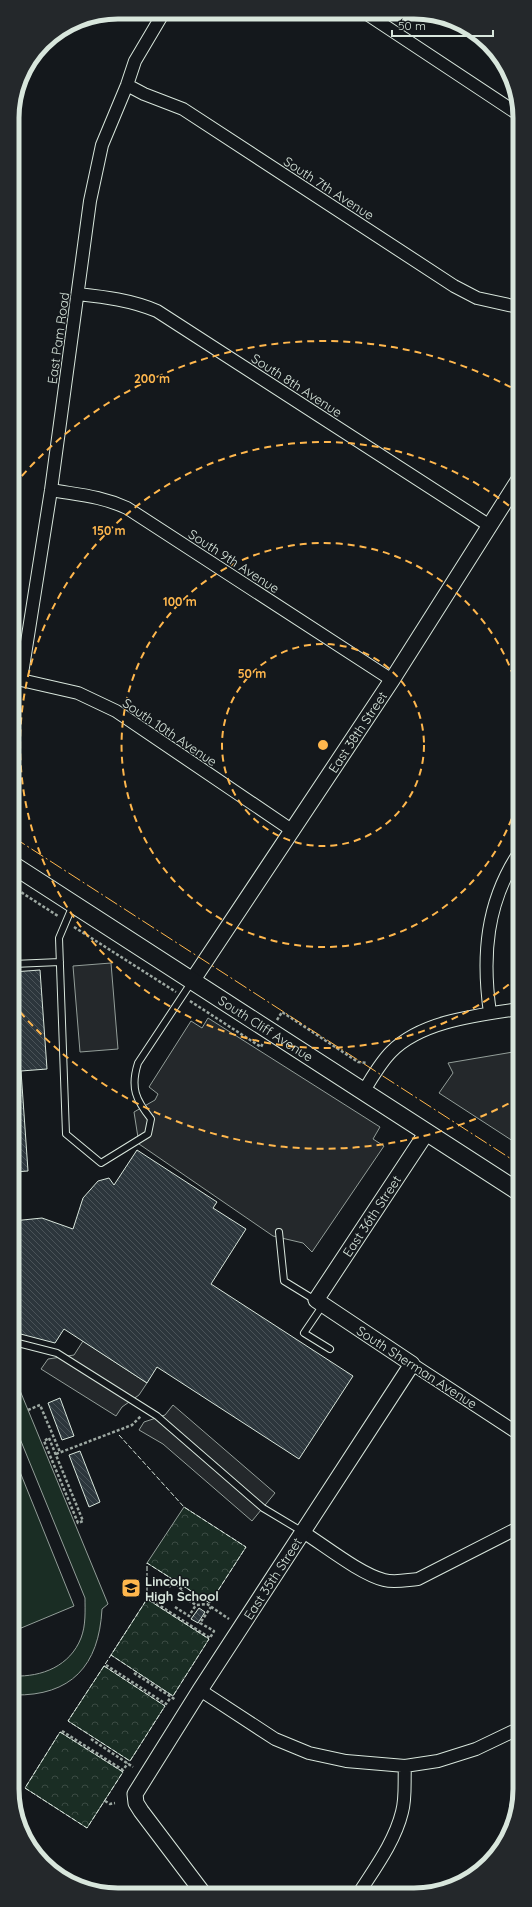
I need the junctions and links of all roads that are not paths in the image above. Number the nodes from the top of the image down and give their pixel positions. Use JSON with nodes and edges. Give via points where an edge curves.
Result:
{"nodes":[{"id":1,"x":160,"y":19,"type":"edge"},
{"id":2,"x":375,"y":19,"type":"edge"},
{"id":3,"x":127,"y":85,"type":"junction"},
{"id":4,"x":512,"y":110,"type":"edge"},
{"id":5,"x":78,"y":294,"type":"junction"},
{"id":6,"x":513,"y":306,"type":"edge"},
{"id":7,"x":513,"y":488,"type":"edge"},
{"id":8,"x":51,"y":490,"type":"junction"},
{"id":9,"x":490,"y":526,"type":"junction"},
{"id":10,"x":21,"y":680,"type":"joint"},
{"id":11,"x":392,"y":680,"type":"junction"},
{"id":12,"x":293,"y":831,"type":"junction"},
{"id":13,"x":513,"y":864,"type":"edge"},
{"id":14,"x":19,"y":869,"type":"edge"},
{"id":15,"x":74,"y":904,"type":"junction"},
{"id":16,"x":60,"y":962,"type":"junction"},
{"id":17,"x":19,"y":964,"type":"edge"},
{"id":18,"x":192,"y":981,"type":"junction"},
{"id":19,"x":513,"y":1010,"type":"edge"},
{"id":20,"x":490,"y":1013,"type":"junction"},
{"id":21,"x":363,"y":1092,"type":"junction"},
{"id":22,"x":427,"y":1132,"type":"junction"},
{"id":23,"x":513,"y":1188,"type":"edge"},
{"id":24,"x":279,"y":1232,"type":"dead end"},
{"id":25,"x":319,"y":1303,"type":"junction"},
{"id":26,"x":19,"y":1343,"type":"edge"},
{"id":27,"x":330,"y":1349,"type":"dead end"},
{"id":28,"x":412,"y":1364,"type":"junction"},
{"id":29,"x":513,"y":1430,"type":"edge"},
{"id":30,"x":513,"y":1530,"type":"edge"},
{"id":31,"x":303,"y":1532,"type":"junction"},
{"id":32,"x":200,"y":1690,"type":"junction"},
{"id":33,"x":513,"y":1731,"type":"edge"},
{"id":34,"x":405,"y":1766,"type":"junction"},
{"id":35,"x":199,"y":1888,"type":"edge"},
{"id":36,"x":362,"y":1888,"type":"edge"}],
"edges":[{"from":1,"to":3,"type":"street","name":"East Pam Road","via":[[134,61]]},
{"from":2,"to":4,"type":"street"},
{"from":3,"to":5,"type":"street","name":"East Pam Road","via":[[102,145],[90,201]]},
{"from":3,"to":6,"type":"street","name":"South 7th Avenue","via":[[183,109],[454,286],[477,298]]},
{"from":5,"to":8,"type":"street","name":"East Pam Road"},
{"from":5,"to":9,"type":"street","name":"South 8th Avenue","via":[[116,298],[157,311]]},
{"from":7,"to":9,"type":"street","name":"East 38th Street"},
{"from":8,"to":10,"type":"street","name":"East Pam Road"},
{"from":8,"to":11,"type":"street","name":"South 9th Avenue","via":[[84,494],[112,501],[127,508]]},
{"from":9,"to":11,"type":"street","name":"East 38th Street"},
{"from":10,"to":12,"type":"street","name":"South 10th Avenue","via":[[78,693],[116,712]]},
{"from":11,"to":12,"type":"street","name":"East 38th Street"},
{"from":12,"to":18,"type":"street","name":"East 38th Street"},
{"from":13,"to":20,"type":"street","via":[[498,892],[489,924],[486,982]]},
{"from":14,"to":15,"type":"main road","name":"South Cliff Avenue"},
{"from":15,"to":16,"type":"lane","via":[[59,938]]},
{"from":15,"to":18,"type":"main road","name":"South Cliff Avenue"},
{"from":16,"to":17,"type":"lane"},
{"from":16,"to":18,"type":"lane","via":[[66,1134],[100,1163],[148,1134],[151,1119],[139,1104],[133,1078],[138,1063]]},
{"from":18,"to":21,"type":"main road","name":"South Cliff Avenue"},
{"from":19,"to":20,"type":"street"},
{"from":20,"to":21,"type":"street","via":[[435,1026],[415,1034],[391,1052]]},
{"from":21,"to":22,"type":"main road","name":"South Cliff Avenue"},
{"from":22,"to":23,"type":"main road","name":"South Cliff Avenue"},
{"from":22,"to":25,"type":"street","name":"East 36th Street"},
{"from":24,"to":25,"type":"lane","via":[[284,1281]]},
{"from":25,"to":27,"type":"lane","via":[[304,1333]]},
{"from":25,"to":28,"type":"street","name":"South Sherman Avenue"},
{"from":26,"to":31,"type":"lane","via":[[57,1353],[157,1416],[263,1508]]},
{"from":28,"to":29,"type":"street","name":"South Sherman Avenue"},
{"from":28,"to":31,"type":"street","name":"East 35th Street"},
{"from":30,"to":31,"type":"street","via":[[418,1578],[401,1581],[384,1580],[369,1574]]},
{"from":31,"to":32,"type":"street","name":"East 35th Street"},
{"from":32,"to":34,"type":"street","via":[[275,1739],[309,1754],[346,1761]]},
{"from":32,"to":35,"type":"street","name":"East 35th Street","via":[[134,1794],[141,1811]]},
{"from":33,"to":34,"type":"street","via":[[476,1749],[438,1761]]},
{"from":34,"to":36,"type":"street","via":[[402,1812],[390,1842]]}]}
